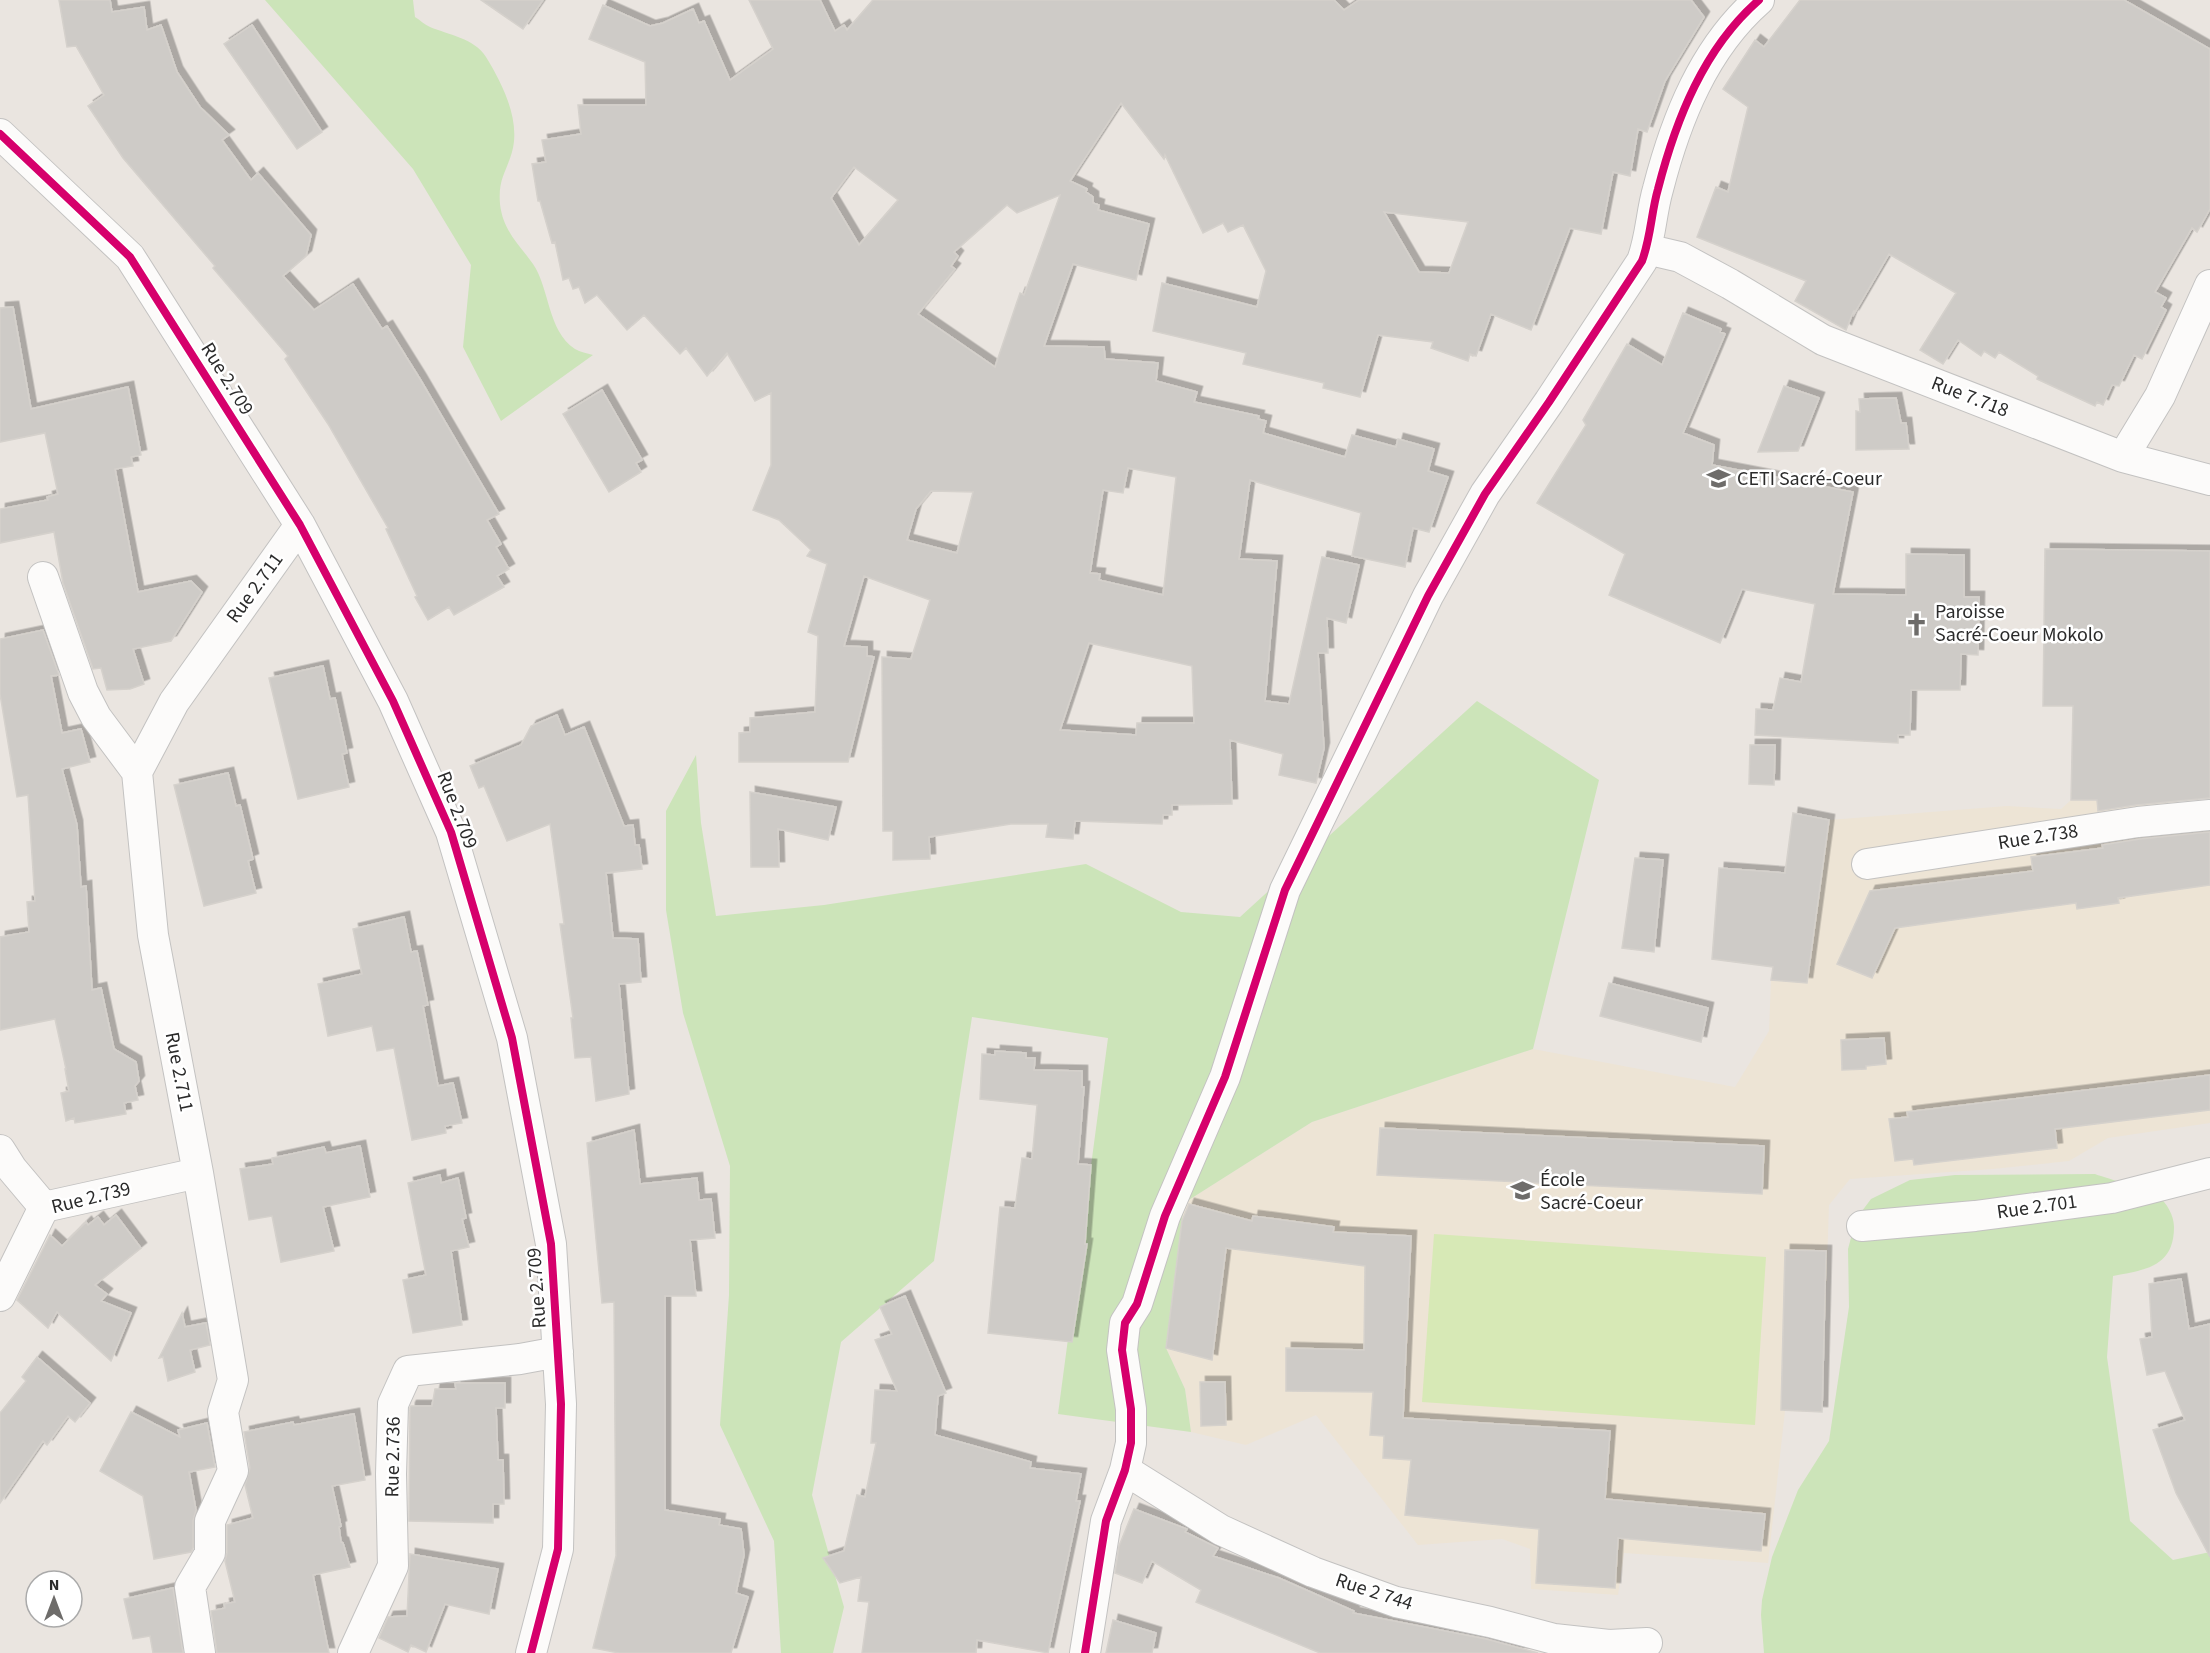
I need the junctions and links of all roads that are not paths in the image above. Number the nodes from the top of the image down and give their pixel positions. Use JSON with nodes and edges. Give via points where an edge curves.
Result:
{"nodes":[{"id":1,"x":1759,"y":0,"type":"edge"},
{"id":2,"x":0,"y":134,"type":"edge"},
{"id":3,"x":1646,"y":249,"type":"junction"},
{"id":4,"x":2210,"y":285,"type":"edge"},
{"id":5,"x":2123,"y":457,"type":"junction"},
{"id":6,"x":2210,"y":480,"type":"edge"},
{"id":7,"x":300,"y":525,"type":"junction"},
{"id":8,"x":43,"y":577,"type":"dead end"},
{"id":9,"x":137,"y":772,"type":"junction"},
{"id":10,"x":2210,"y":815,"type":"edge"},
{"id":11,"x":1867,"y":864,"type":"dead end"},
{"id":12,"x":0,"y":1150,"type":"edge"},
{"id":13,"x":198,"y":1173,"type":"junction"},
{"id":14,"x":2210,"y":1173,"type":"edge"},
{"id":15,"x":44,"y":1207,"type":"junction"},
{"id":16,"x":1862,"y":1226,"type":"dead end"},
{"id":17,"x":0,"y":1296,"type":"edge"},
{"id":18,"x":558,"y":1352,"type":"junction"},
{"id":19,"x":1125,"y":1470,"type":"junction"},
{"id":20,"x":1647,"y":1643,"type":"dead end"},
{"id":21,"x":200,"y":1653,"type":"edge"},
{"id":22,"x":353,"y":1653,"type":"edge"},
{"id":23,"x":531,"y":1653,"type":"edge"},
{"id":24,"x":1085,"y":1653,"type":"edge"}],
"edges":[{"from":1,"to":3,"type":"street","via":[[1720,41],[1694,87],[1658,188]]},
{"from":2,"to":7,"type":"street","name":"Rue 2.709","via":[[130,257]]},
{"from":3,"to":5,"type":"street","name":"Rue 7.718","via":[[1680,257],[1823,340]]},
{"from":3,"to":19,"type":"street","via":[[1634,276],[1485,494],[1428,596],[1286,890],[1225,1077],[1165,1216],[1137,1304],[1125,1323],[1122,1350],[1131,1409],[1131,1443]]},
{"from":4,"to":5,"type":"street","via":[[2160,396]]},
{"from":5,"to":6,"type":"street"},
{"from":7,"to":9,"type":"street","name":"Rue 2.711","via":[[174,702]]},
{"from":7,"to":18,"type":"street","name":"Rue 2.709","via":[[393,701],[451,832],[512,1038],[551,1244]]},
{"from":8,"to":9,"type":"street","via":[[83,692],[96,717]]},
{"from":9,"to":13,"type":"street","name":"Rue 2.711","via":[[153,935]]},
{"from":10,"to":11,"type":"street","name":"Rue 2.738","via":[[2138,822]]},
{"from":12,"to":15,"type":"street"},
{"from":13,"to":15,"type":"street","name":"Rue 2.739"},
{"from":13,"to":21,"type":"street","name":"Rue 2.711","via":[[233,1380],[223,1412],[233,1471],[210,1521],[210,1553],[190,1587]]},
{"from":14,"to":16,"type":"street","name":"Rue 2.701","via":[[2112,1198]]},
{"from":15,"to":17,"type":"street","name":"Rue 2.739"},
{"from":18,"to":22,"type":"street","name":"Rue 2.736","via":[[408,1371],[393,1404],[393,1566]]},
{"from":18,"to":23,"type":"street","name":"Rue 2.709","via":[[558,1549]]},
{"from":19,"to":20,"type":"street","name":"Rue 2 744","via":[[1221,1530],[1313,1572],[1396,1602],[1554,1639],[1609,1646]]},
{"from":19,"to":24,"type":"street","via":[[1106,1521]]}]}
